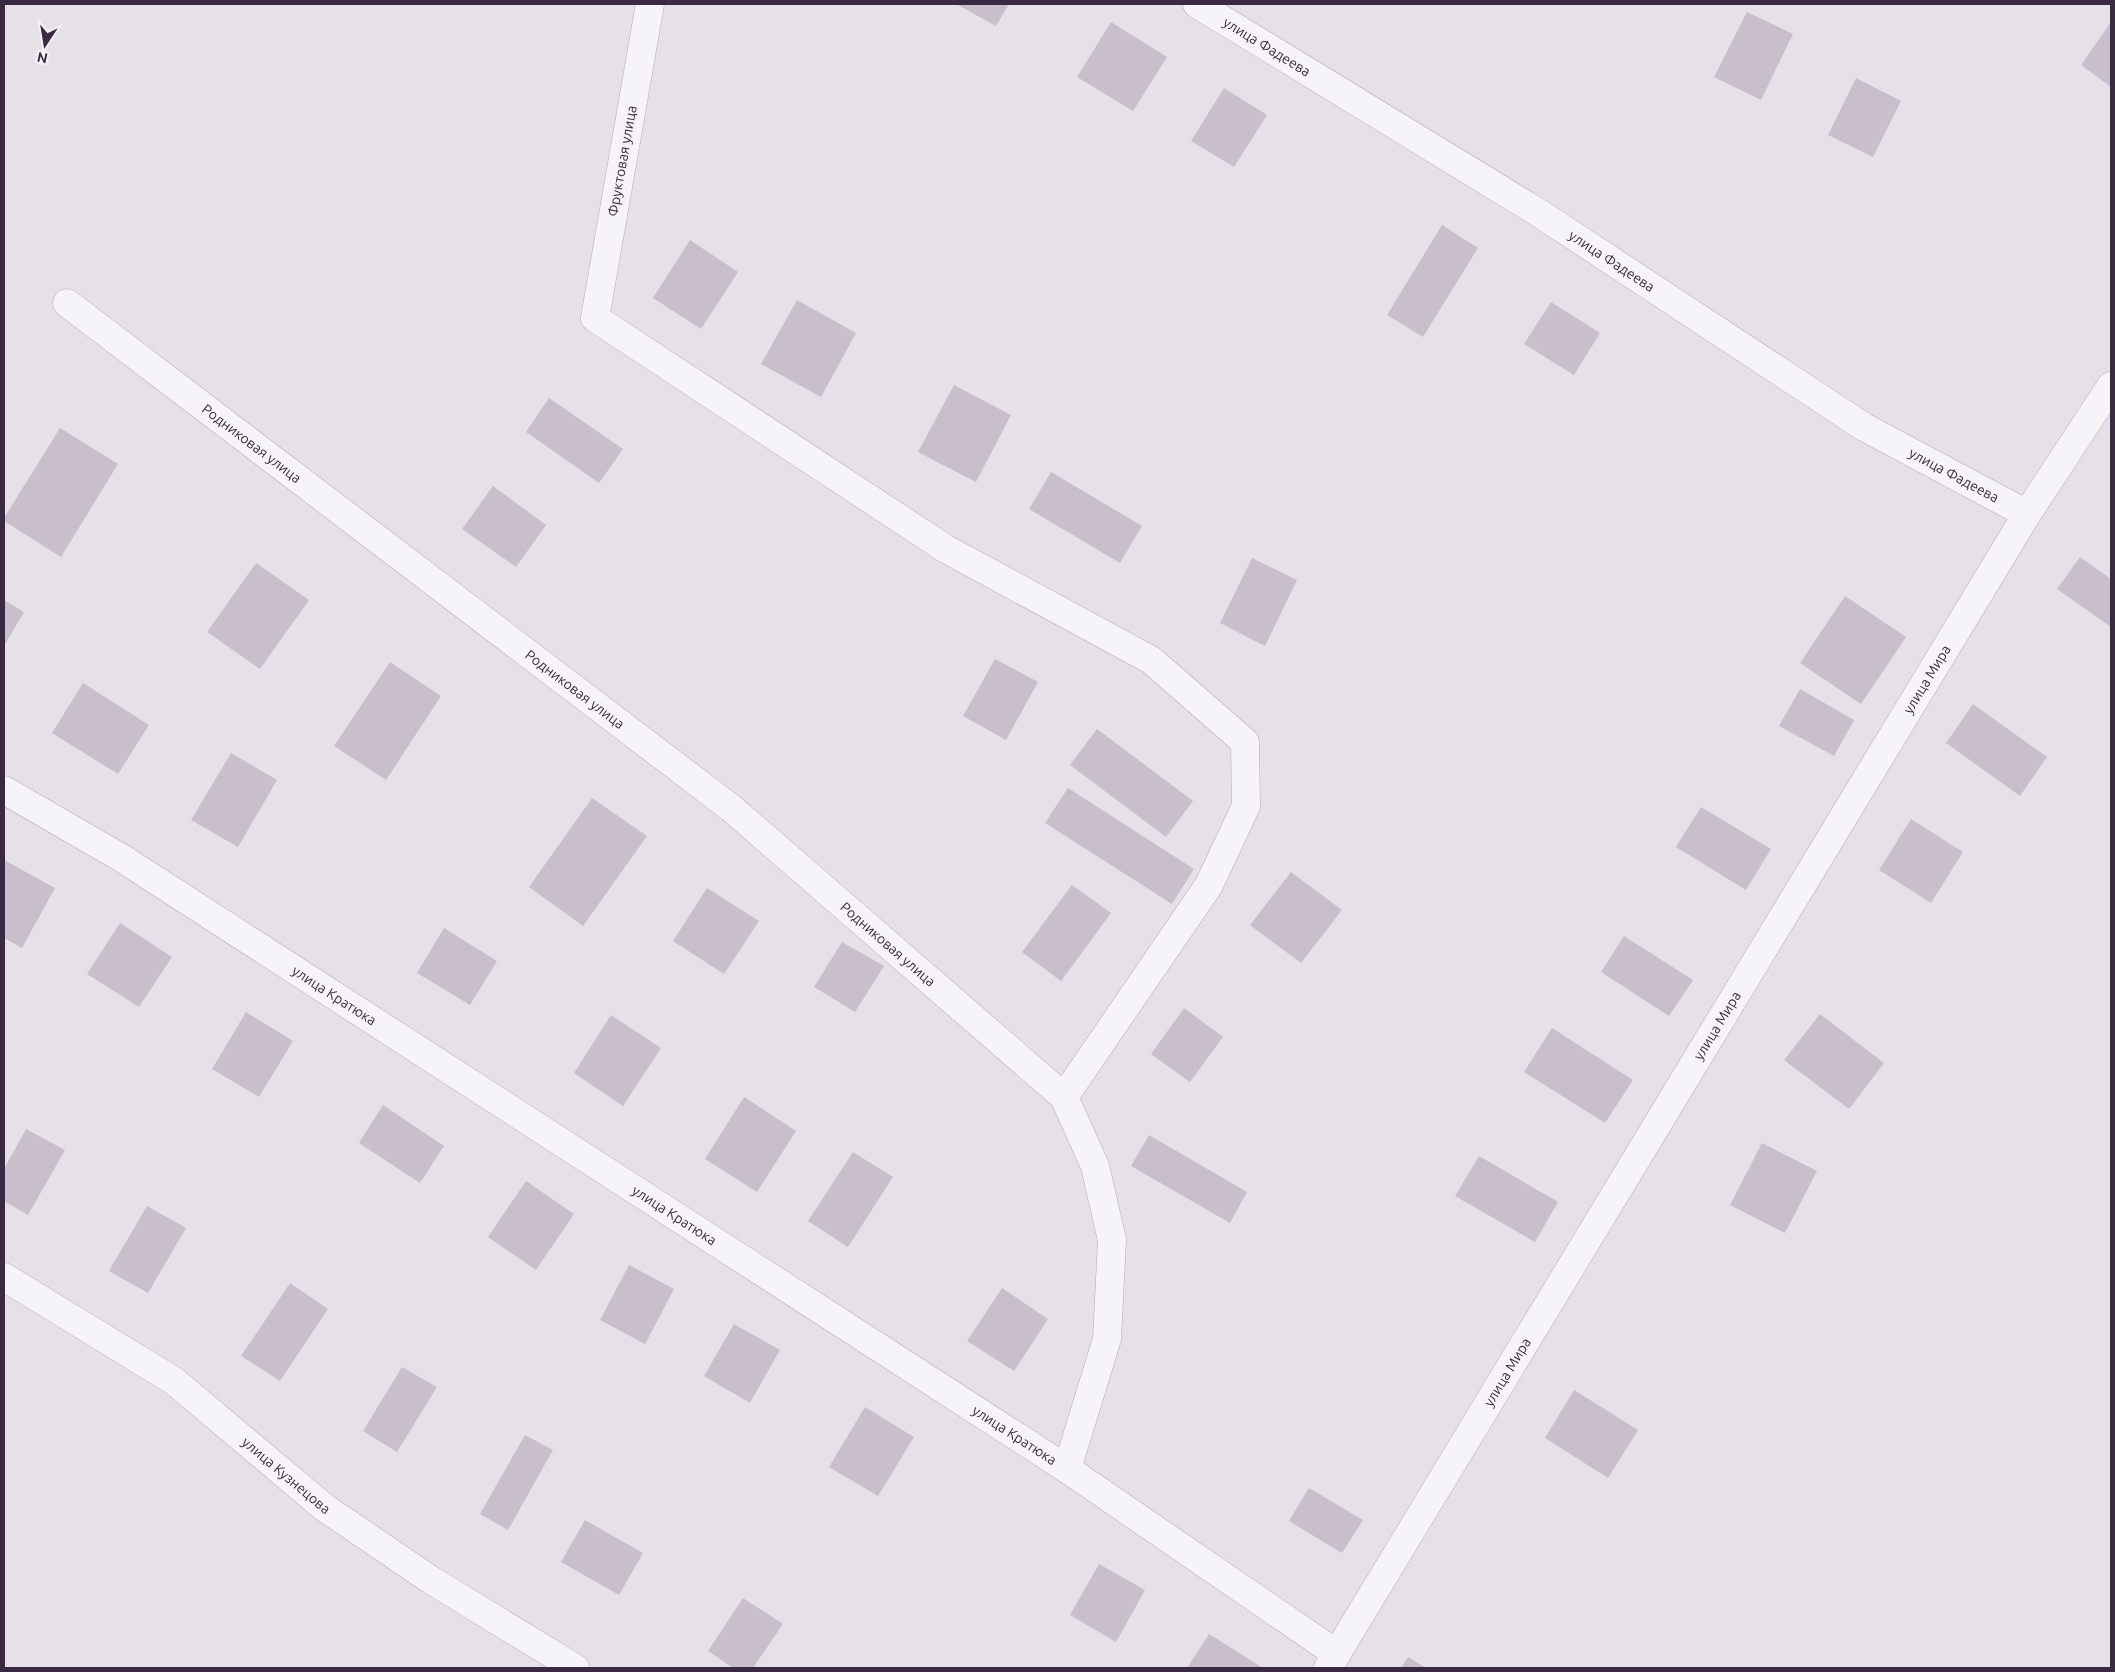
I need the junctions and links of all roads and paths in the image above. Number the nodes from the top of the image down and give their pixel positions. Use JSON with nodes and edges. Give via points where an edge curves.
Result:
{"nodes":[{"id":1,"x":650,"y":4,"type":"edge"},
{"id":2,"x":1197,"y":4,"type":"edge"},
{"id":3,"x":67,"y":303,"type":"dead end"},
{"id":4,"x":2111,"y":386,"type":"edge"},
{"id":5,"x":2027,"y":514,"type":"junction"},
{"id":6,"x":4,"y":790,"type":"edge"},
{"id":7,"x":1064,"y":1097,"type":"junction"},
{"id":8,"x":4,"y":1277,"type":"edge"},
{"id":9,"x":1067,"y":1468,"type":"junction"},
{"id":10,"x":1333,"y":1661,"type":"edge"},
{"id":11,"x":575,"y":1668,"type":"edge"}],
"edges":[{"from":1,"to":7,"type":"street","name":"Фруктовая улица","via":[[595,318],[946,549],[1151,660],[1245,742],[1246,806],[1209,885]]},
{"from":2,"to":5,"type":"street","name":"улица Фадеева","via":[[1539,213],[1864,427]]},
{"from":3,"to":7,"type":"street","name":"Родниковая улица","via":[[731,808]]},
{"from":4,"to":5,"type":"street","name":"улица Мира"},
{"from":5,"to":10,"type":"street","name":"улица Мира"},
{"from":6,"to":9,"type":"street","name":"улица Кратюка","via":[[120,857]]},
{"from":7,"to":9,"type":"street","name":"Родниковая улица","via":[[1095,1166],[1112,1240],[1107,1339]]},
{"from":8,"to":11,"type":"street","name":"улица Кузнецова","via":[[174,1380],[325,1508],[431,1580]]},
{"from":9,"to":10,"type":"street","name":"улица Кратюка"}]}
